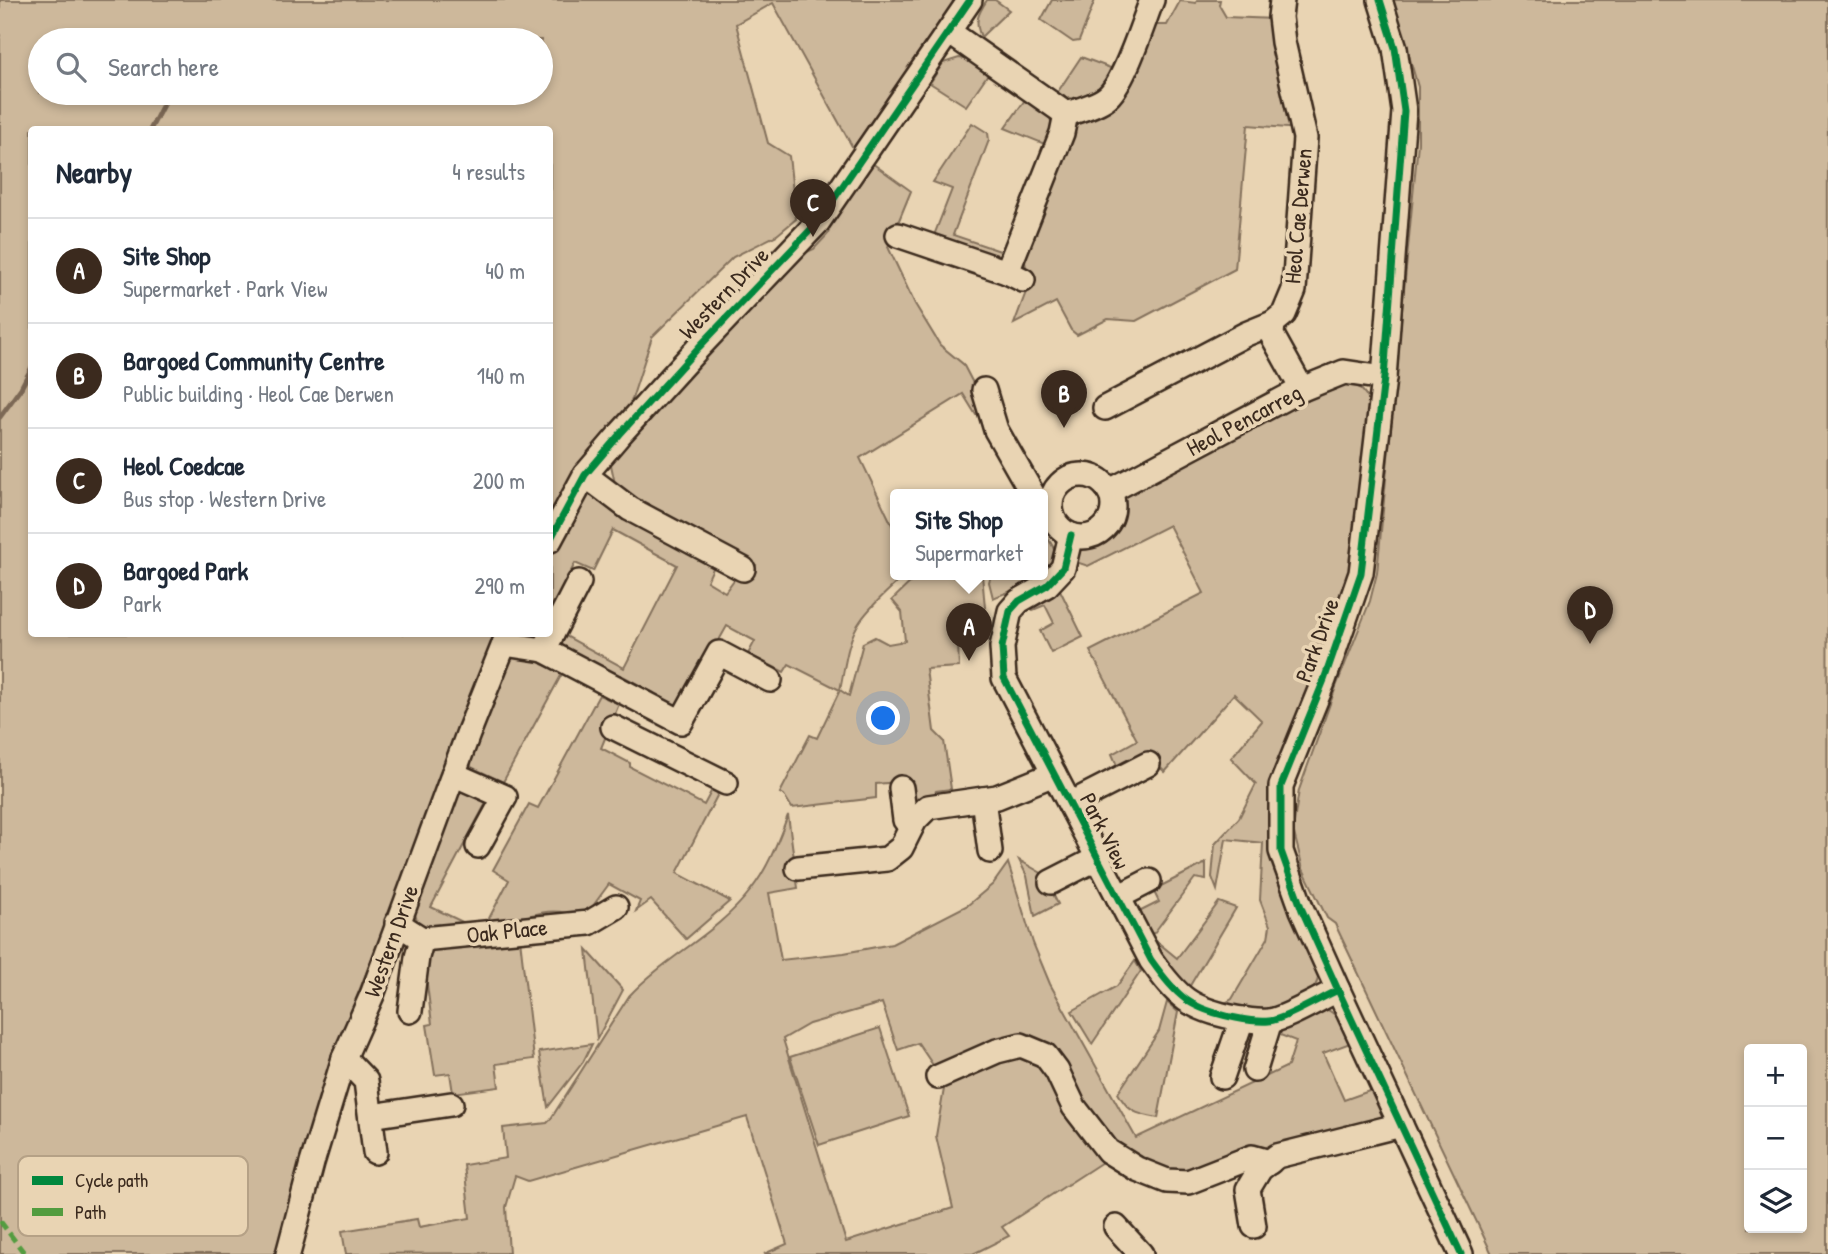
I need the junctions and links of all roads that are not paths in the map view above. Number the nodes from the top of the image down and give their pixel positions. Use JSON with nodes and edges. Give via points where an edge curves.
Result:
{"nodes":[{"id":1,"x":970,"y":0,"type":"edge"},
{"id":2,"x":1282,"y":0,"type":"edge"},
{"id":3,"x":1380,"y":0,"type":"edge"},
{"id":4,"x":1156,"y":8,"type":"edge"},
{"id":5,"x":949,"y":33,"type":"junction"},
{"id":6,"x":1066,"y":114,"type":"junction"},
{"id":7,"x":908,"y":244,"type":"dead end"},
{"id":8,"x":1273,"y":323,"type":"junction"},
{"id":9,"x":1384,"y":378,"type":"junction"},
{"id":10,"x":1302,"y":389,"type":"junction"},
{"id":11,"x":984,"y":390,"type":"dead end"},
{"id":12,"x":1105,"y":408,"type":"dead end"},
{"id":13,"x":585,"y":475,"type":"junction"},
{"id":14,"x":1034,"y":489,"type":"edge"},
{"id":15,"x":1110,"y":491,"type":"junction"},
{"id":16,"x":1048,"y":495,"type":"edge"},
{"id":17,"x":1048,"y":511,"type":"edge"},
{"id":18,"x":553,"y":534,"type":"edge"},
{"id":19,"x":1071,"y":536,"type":"junction"},
{"id":20,"x":743,"y":569,"type":"dead end"},
{"id":21,"x":579,"y":582,"type":"dead end"},
{"id":22,"x":553,"y":633,"type":"edge"},
{"id":23,"x":551,"y":637,"type":"edge"},
{"id":24,"x":506,"y":639,"type":"edge"},
{"id":25,"x":544,"y":650,"type":"junction"},
{"id":26,"x":770,"y":680,"type":"dead end"},
{"id":27,"x":681,"y":722,"type":"junction"},
{"id":28,"x":613,"y":727,"type":"dead end"},
{"id":29,"x":666,"y":753,"type":"junction"},
{"id":30,"x":1148,"y":764,"type":"dead end"},
{"id":31,"x":453,"y":774,"type":"junction"},
{"id":32,"x":1054,"y":774,"type":"junction"},
{"id":33,"x":726,"y":783,"type":"dead end"},
{"id":34,"x":901,"y":788,"type":"dead end"},
{"id":35,"x":983,"y":799,"type":"junction"},
{"id":36,"x":1070,"y":804,"type":"junction"},
{"id":37,"x":911,"y":827,"type":"junction"},
{"id":38,"x":478,"y":846,"type":"dead end"},
{"id":39,"x":990,"y":851,"type":"dead end"},
{"id":40,"x":1098,"y":858,"type":"junction"},
{"id":41,"x":798,"y":868,"type":"dead end"},
{"id":42,"x":1149,"y":881,"type":"dead end"},
{"id":43,"x":1051,"y":882,"type":"dead end"},
{"id":44,"x":1118,"y":897,"type":"junction"},
{"id":45,"x":617,"y":907,"type":"dead end"},
{"id":46,"x":397,"y":923,"type":"junction"},
{"id":47,"x":422,"y":939,"type":"junction"},
{"id":48,"x":1338,"y":990,"type":"junction"},
{"id":49,"x":410,"y":1011,"type":"dead end"},
{"id":50,"x":1242,"y":1019,"type":"junction"},
{"id":51,"x":1270,"y":1021,"type":"junction"},
{"id":52,"x":344,"y":1058,"type":"junction"},
{"id":53,"x":1255,"y":1070,"type":"dead end"},
{"id":54,"x":938,"y":1077,"type":"dead end"},
{"id":55,"x":1222,"y":1077,"type":"dead end"},
{"id":56,"x":451,"y":1104,"type":"dead end"},
{"id":57,"x":370,"y":1116,"type":"junction"},
{"id":58,"x":1401,"y":1125,"type":"junction"},
{"id":59,"x":375,"y":1152,"type":"dead end"},
{"id":60,"x":1270,"y":1162,"type":"junction"},
{"id":61,"x":1254,"y":1226,"type":"dead end"},
{"id":62,"x":1116,"y":1227,"type":"dead end"},
{"id":63,"x":288,"y":1254,"type":"edge"},
{"id":64,"x":1141,"y":1254,"type":"edge"},
{"id":65,"x":1461,"y":1254,"type":"edge"}],
"edges":[{"from":1,"to":5,"type":"street","name":"Western Drive"},
{"from":2,"to":8,"type":"street","name":"Heol Cae Derwen","via":[[1283,42],[1305,138],[1294,290],[1284,314]]},
{"from":3,"to":9,"type":"street","name":"Park Drive","via":[[1395,48],[1404,111]]},
{"from":4,"to":6,"type":"street","via":[[1108,97]]},
{"from":5,"to":6,"type":"street"},
{"from":5,"to":13,"type":"street","name":"Western Drive","via":[[818,222]]},
{"from":6,"to":7,"type":"street","via":[[1015,276]]},
{"from":8,"to":10,"type":"street","via":[[1272,335]]},
{"from":8,"to":12,"type":"street"},
{"from":9,"to":10,"type":"street","name":"Heol Pencarreg","via":[[1344,372]]},
{"from":9,"to":48,"type":"street","name":"Park Drive","via":[[1361,573],[1282,786],[1281,851]]},
{"from":10,"to":15,"type":"street","name":"Heol Pencarreg"},
{"from":11,"to":14,"type":"street","via":[[996,430]]},
{"from":13,"to":18,"type":"street","name":"Western Drive"},
{"from":13,"to":20,"type":"street","via":[[631,509]]},
{"from":15,"to":16,"type":"street","via":[[1085,474],[1064,479]]},
{"from":15,"to":19,"type":"street","via":[[1109,522],[1092,536]]},
{"from":17,"to":19,"type":"street"},
{"from":19,"to":32,"type":"street","name":"Park View","via":[[1063,568],[1010,611],[1002,647],[1004,678]]},
{"from":21,"to":22,"type":"street"},
{"from":23,"to":25,"type":"street"},
{"from":24,"to":25,"type":"street"},
{"from":24,"to":31,"type":"street","name":"Western Drive"},
{"from":25,"to":27,"type":"street"},
{"from":26,"to":27,"type":"street","via":[[719,653]]},
{"from":27,"to":29,"type":"street"},
{"from":28,"to":29,"type":"street"},
{"from":29,"to":33,"type":"street"},
{"from":30,"to":36,"type":"street"},
{"from":31,"to":38,"type":"street","via":[[505,797]]},
{"from":31,"to":46,"type":"street","name":"Western Drive"},
{"from":32,"to":35,"type":"street","name":"Park View"},
{"from":32,"to":36,"type":"street","name":"Park View"},
{"from":34,"to":37,"type":"street","via":[[905,820]]},
{"from":35,"to":37,"type":"street","name":"Park View","via":[[928,807]]},
{"from":35,"to":39,"type":"street"},
{"from":36,"to":40,"type":"street","name":"Park View"},
{"from":37,"to":41,"type":"street","name":"Park View","via":[[901,848],[887,859]]},
{"from":40,"to":43,"type":"street"},
{"from":40,"to":44,"type":"street","name":"Park View"},
{"from":42,"to":44,"type":"street"},
{"from":44,"to":50,"type":"street","name":"Park View","via":[[1170,987],[1189,1004]]},
{"from":45,"to":47,"type":"street","name":"Oak Place","via":[[589,923]]},
{"from":46,"to":47,"type":"street"},
{"from":46,"to":52,"type":"street","name":"Western Drive"},
{"from":47,"to":49,"type":"street"},
{"from":48,"to":51,"type":"street","name":"Park View"},
{"from":48,"to":58,"type":"street","name":"Park Drive"},
{"from":50,"to":51,"type":"street","name":"Park View"},
{"from":50,"to":55,"type":"street"},
{"from":51,"to":53,"type":"street"},
{"from":52,"to":57,"type":"street","via":[[366,1081]]},
{"from":52,"to":63,"type":"street","name":"Western Drive"},
{"from":54,"to":60,"type":"street","via":[[1021,1045],[1045,1055],[1074,1107],[1108,1151],[1138,1169],[1167,1181],[1188,1182],[1252,1157]]},
{"from":56,"to":57,"type":"street"},
{"from":57,"to":59,"type":"street"},
{"from":58,"to":60,"type":"street","via":[[1278,1156]]},
{"from":58,"to":65,"type":"street","name":"Park Drive"},
{"from":60,"to":61,"type":"street","via":[[1248,1189]]},
{"from":62,"to":64,"type":"street"}]}
